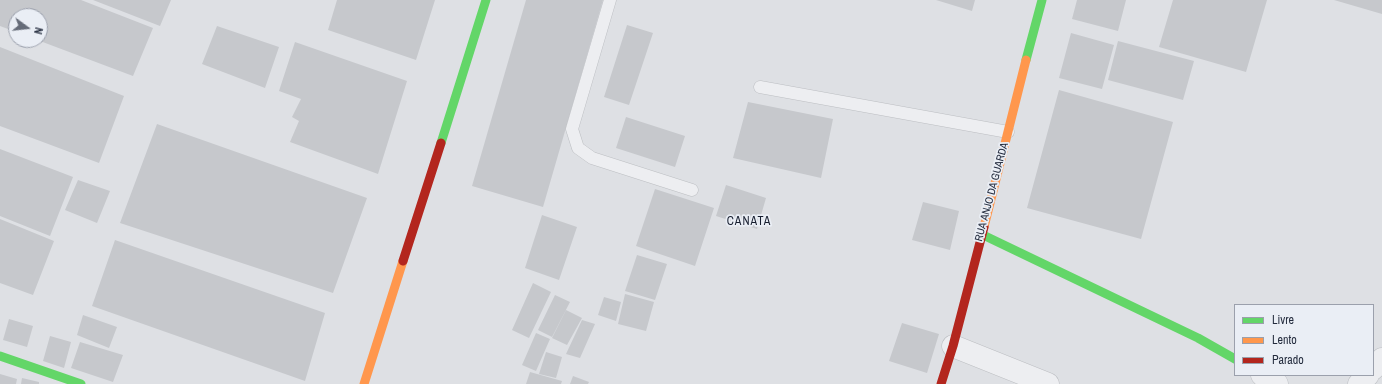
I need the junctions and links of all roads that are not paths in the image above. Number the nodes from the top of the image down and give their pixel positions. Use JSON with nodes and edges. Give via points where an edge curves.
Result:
{"nodes":[{"id":1,"x":486,"y":0,"type":"edge"},
{"id":2,"x":610,"y":0,"type":"edge"},
{"id":3,"x":1042,"y":0,"type":"edge"},
{"id":4,"x":760,"y":87,"type":"dead end"},
{"id":5,"x":1008,"y":132,"type":"junction"},
{"id":6,"x":692,"y":190,"type":"dead end"},
{"id":7,"x":981,"y":234,"type":"junction"},
{"id":8,"x":953,"y":346,"type":"junction"},
{"id":9,"x":0,"y":356,"type":"edge"},
{"id":10,"x":1234,"y":358,"type":"edge"},
{"id":11,"x":1382,"y":359,"type":"edge"},
{"id":12,"x":1374,"y":368,"type":"edge"},
{"id":13,"x":1264,"y":376,"type":"edge"},
{"id":14,"x":1367,"y":376,"type":"edge"},
{"id":15,"x":81,"y":384,"type":"edge"},
{"id":16,"x":364,"y":384,"type":"edge"},
{"id":17,"x":941,"y":384,"type":"edge"},
{"id":18,"x":1048,"y":384,"type":"edge"},
{"id":19,"x":1277,"y":384,"type":"edge"},
{"id":20,"x":1359,"y":384,"type":"edge"}],
"edges":[{"from":1,"to":16,"type":"street"},
{"from":2,"to":6,"type":"lane","via":[[572,129],[578,148],[592,158]]},
{"from":3,"to":5,"type":"street","name":"RUA ANJO DA GUARDA"},
{"from":4,"to":5,"type":"lane"},
{"from":5,"to":7,"type":"street","name":"RUA ANJO DA GUARDA"},
{"from":7,"to":8,"type":"street","name":"RUA ANJO DA GUARDA"},
{"from":7,"to":10,"type":"street","via":[[1198,338]]},
{"from":8,"to":17,"type":"street","name":"RUA ANJO DA GUARDA"},
{"from":8,"to":18,"type":"street"},
{"from":9,"to":15,"type":"street"},
{"from":11,"to":12,"type":"street"},
{"from":13,"to":19,"type":"street"},
{"from":14,"to":20,"type":"street"}]}
